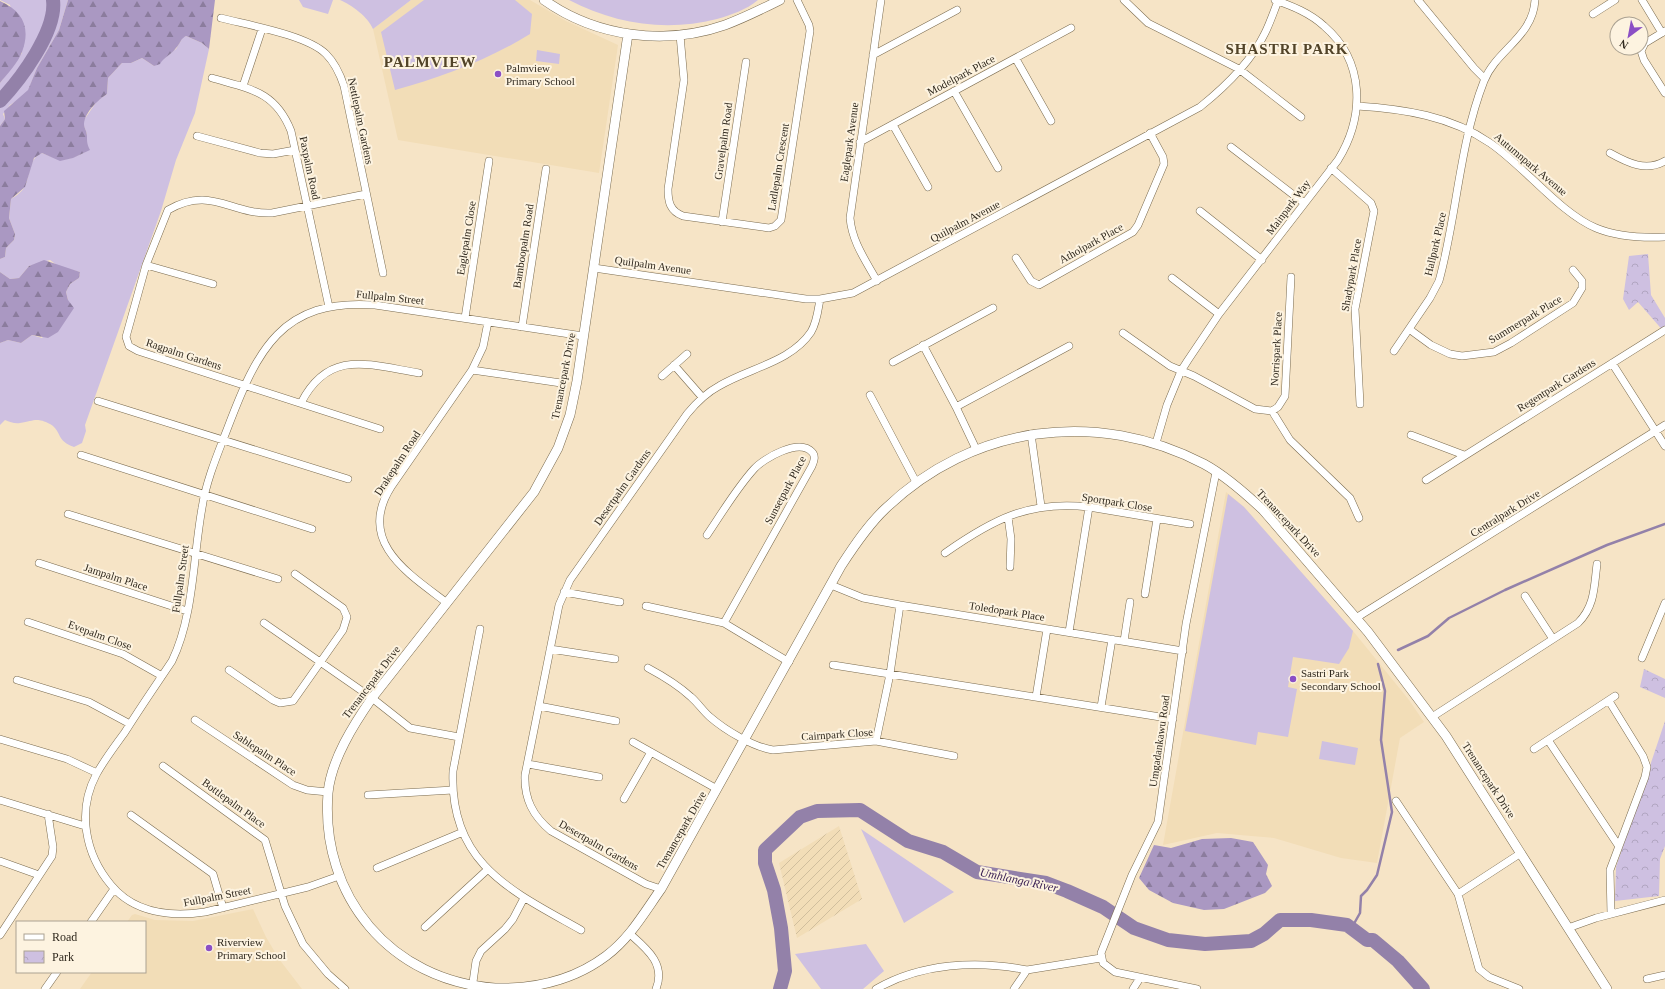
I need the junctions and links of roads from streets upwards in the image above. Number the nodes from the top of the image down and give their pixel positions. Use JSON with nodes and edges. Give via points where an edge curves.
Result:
{"nodes":[{"id":1,"x":544,"y":0,"type":"edge"},
{"id":2,"x":780,"y":0,"type":"edge"},
{"id":3,"x":797,"y":0,"type":"edge"},
{"id":4,"x":881,"y":0,"type":"edge"},
{"id":5,"x":1124,"y":0,"type":"edge"},
{"id":6,"x":1276,"y":0,"type":"edge"},
{"id":7,"x":1418,"y":0,"type":"edge"},
{"id":8,"x":1535,"y":0,"type":"edge"},
{"id":9,"x":1615,"y":0,"type":"edge"},
{"id":10,"x":1642,"y":0,"type":"edge"},
{"id":11,"x":957,"y":10,"type":"dead end"},
{"id":12,"x":1592,"y":14,"type":"dead end"},
{"id":13,"x":221,"y":18,"type":"dead end"},
{"id":14,"x":1072,"y":28,"type":"dead end"},
{"id":15,"x":262,"y":29,"type":"junction"},
{"id":16,"x":1664,"y":32,"type":"edge"},
{"id":17,"x":628,"y":34,"type":"junction"},
{"id":18,"x":680,"y":35,"type":"junction"},
{"id":19,"x":873,"y":55,"type":"junction"},
{"id":20,"x":1016,"y":59,"type":"junction"},
{"id":21,"x":746,"y":62,"type":"dead end"},
{"id":22,"x":1239,"y":70,"type":"junction"},
{"id":23,"x":212,"y":78,"type":"dead end"},
{"id":24,"x":1485,"y":79,"type":"junction"},
{"id":25,"x":243,"y":86,"type":"junction"},
{"id":26,"x":954,"y":91,"type":"junction"},
{"id":27,"x":1665,"y":93,"type":"edge"},
{"id":28,"x":1357,"y":106,"type":"junction"},
{"id":29,"x":1301,"y":117,"type":"dead end"},
{"id":30,"x":1051,"y":121,"type":"dead end"},
{"id":31,"x":893,"y":125,"type":"junction"},
{"id":32,"x":1469,"y":131,"type":"junction"},
{"id":33,"x":1150,"y":133,"type":"junction"},
{"id":34,"x":197,"y":136,"type":"dead end"},
{"id":35,"x":860,"y":142,"type":"junction"},
{"id":36,"x":1231,"y":147,"type":"dead end"},
{"id":37,"x":295,"y":150,"type":"junction"},
{"id":38,"x":1610,"y":153,"type":"dead end"},
{"id":39,"x":489,"y":160,"type":"dead end"},
{"id":40,"x":1665,"y":161,"type":"edge"},
{"id":41,"x":998,"y":168,"type":"dead end"},
{"id":42,"x":1331,"y":168,"type":"junction"},
{"id":43,"x":546,"y":169,"type":"dead end"},
{"id":44,"x":928,"y":187,"type":"dead end"},
{"id":45,"x":366,"y":194,"type":"junction"},
{"id":46,"x":1304,"y":203,"type":"junction"},
{"id":47,"x":307,"y":207,"type":"junction"},
{"id":48,"x":1200,"y":211,"type":"dead end"},
{"id":49,"x":722,"y":222,"type":"junction"},
{"id":50,"x":1665,"y":237,"type":"edge"},
{"id":51,"x":1016,"y":258,"type":"dead end"},
{"id":52,"x":1262,"y":260,"type":"junction"},
{"id":53,"x":146,"y":265,"type":"junction"},
{"id":54,"x":594,"y":268,"type":"junction"},
{"id":55,"x":1573,"y":270,"type":"dead end"},
{"id":56,"x":383,"y":273,"type":"dead end"},
{"id":57,"x":1172,"y":278,"type":"dead end"},
{"id":58,"x":1291,"y":278,"type":"dead end"},
{"id":59,"x":876,"y":281,"type":"junction"},
{"id":60,"x":213,"y":284,"type":"dead end"},
{"id":61,"x":820,"y":299,"type":"junction"},
{"id":62,"x":329,"y":307,"type":"junction"},
{"id":63,"x":993,"y":308,"type":"dead end"},
{"id":64,"x":1219,"y":314,"type":"junction"},
{"id":65,"x":465,"y":318,"type":"junction"},
{"id":66,"x":488,"y":322,"type":"junction"},
{"id":67,"x":522,"y":327,"type":"junction"},
{"id":68,"x":1409,"y":329,"type":"junction"},
{"id":69,"x":1665,"y":330,"type":"edge"},
{"id":70,"x":1122,"y":333,"type":"dead end"},
{"id":71,"x":583,"y":336,"type":"junction"},
{"id":72,"x":923,"y":345,"type":"junction"},
{"id":73,"x":1069,"y":346,"type":"dead end"},
{"id":74,"x":1394,"y":350,"type":"dead end"},
{"id":75,"x":687,"y":354,"type":"dead end"},
{"id":76,"x":892,"y":362,"type":"dead end"},
{"id":77,"x":1612,"y":363,"type":"junction"},
{"id":78,"x":674,"y":365,"type":"junction"},
{"id":79,"x":472,"y":370,"type":"junction"},
{"id":80,"x":1181,"y":371,"type":"junction"},
{"id":81,"x":419,"y":373,"type":"dead end"},
{"id":82,"x":662,"y":376,"type":"dead end"},
{"id":83,"x":561,"y":383,"type":"dead end"},
{"id":84,"x":244,"y":385,"type":"junction"},
{"id":85,"x":870,"y":395,"type":"dead end"},
{"id":86,"x":702,"y":397,"type":"junction"},
{"id":87,"x":98,"y":401,"type":"dead end"},
{"id":88,"x":301,"y":403,"type":"junction"},
{"id":89,"x":1360,"y":404,"type":"dead end"},
{"id":90,"x":956,"y":407,"type":"junction"},
{"id":91,"x":1272,"y":411,"type":"junction"},
{"id":92,"x":1665,"y":425,"type":"edge"},
{"id":93,"x":380,"y":429,"type":"dead end"},
{"id":94,"x":1656,"y":431,"type":"junction"},
{"id":95,"x":1031,"y":434,"type":"junction"},
{"id":96,"x":1411,"y":435,"type":"dead end"},
{"id":97,"x":223,"y":440,"type":"junction"},
{"id":98,"x":1156,"y":443,"type":"junction"},
{"id":99,"x":1665,"y":446,"type":"edge"},
{"id":100,"x":976,"y":449,"type":"junction"},
{"id":101,"x":81,"y":455,"type":"dead end"},
{"id":102,"x":1464,"y":455,"type":"junction"},
{"id":103,"x":1216,"y":472,"type":"junction"},
{"id":104,"x":348,"y":479,"type":"dead end"},
{"id":105,"x":1426,"y":480,"type":"dead end"},
{"id":106,"x":916,"y":482,"type":"junction"},
{"id":107,"x":205,"y":494,"type":"junction"},
{"id":108,"x":1041,"y":506,"type":"junction"},
{"id":109,"x":1089,"y":507,"type":"junction"},
{"id":110,"x":68,"y":514,"type":"dead end"},
{"id":111,"x":1008,"y":517,"type":"junction"},
{"id":112,"x":1359,"y":518,"type":"dead end"},
{"id":113,"x":1157,"y":519,"type":"junction"},
{"id":114,"x":1190,"y":524,"type":"dead end"},
{"id":115,"x":312,"y":529,"type":"dead end"},
{"id":116,"x":707,"y":535,"type":"dead end"},
{"id":117,"x":195,"y":552,"type":"junction"},
{"id":118,"x":945,"y":553,"type":"dead end"},
{"id":119,"x":39,"y":563,"type":"dead end"},
{"id":120,"x":1597,"y":564,"type":"dead end"},
{"id":121,"x":1010,"y":567,"type":"dead end"},
{"id":122,"x":295,"y":574,"type":"dead end"},
{"id":123,"x":278,"y":579,"type":"dead end"},
{"id":124,"x":831,"y":585,"type":"junction"},
{"id":125,"x":564,"y":592,"type":"junction"},
{"id":126,"x":1145,"y":594,"type":"dead end"},
{"id":127,"x":1525,"y":596,"type":"dead end"},
{"id":128,"x":620,"y":602,"type":"dead end"},
{"id":129,"x":1130,"y":602,"type":"dead end"},
{"id":130,"x":447,"y":603,"type":"junction"},
{"id":131,"x":1665,"y":603,"type":"edge"},
{"id":132,"x":900,"y":605,"type":"junction"},
{"id":133,"x":646,"y":606,"type":"dead end"},
{"id":134,"x":187,"y":611,"type":"junction"},
{"id":135,"x":1356,"y":618,"type":"junction"},
{"id":136,"x":28,"y":622,"type":"dead end"},
{"id":137,"x":264,"y":623,"type":"dead end"},
{"id":138,"x":724,"y":623,"type":"junction"},
{"id":139,"x":480,"y":629,"type":"dead end"},
{"id":140,"x":1047,"y":629,"type":"junction"},
{"id":141,"x":1069,"y":632,"type":"junction"},
{"id":142,"x":1112,"y":639,"type":"junction"},
{"id":143,"x":1553,"y":639,"type":"junction"},
{"id":144,"x":1124,"y":641,"type":"junction"},
{"id":145,"x":550,"y":649,"type":"junction"},
{"id":146,"x":1183,"y":651,"type":"junction"},
{"id":147,"x":1642,"y":658,"type":"dead end"},
{"id":148,"x":615,"y":659,"type":"dead end"},
{"id":149,"x":320,"y":662,"type":"junction"},
{"id":150,"x":789,"y":662,"type":"junction"},
{"id":151,"x":833,"y":665,"type":"dead end"},
{"id":152,"x":648,"y":668,"type":"dead end"},
{"id":153,"x":229,"y":670,"type":"dead end"},
{"id":154,"x":890,"y":674,"type":"junction"},
{"id":155,"x":162,"y":676,"type":"junction"},
{"id":156,"x":17,"y":680,"type":"dead end"},
{"id":157,"x":1615,"y":696,"type":"dead end"},
{"id":158,"x":1036,"y":697,"type":"junction"},
{"id":159,"x":372,"y":698,"type":"junction"},
{"id":160,"x":1609,"y":701,"type":"junction"},
{"id":161,"x":539,"y":706,"type":"junction"},
{"id":162,"x":1101,"y":707,"type":"junction"},
{"id":163,"x":1432,"y":717,"type":"junction"},
{"id":164,"x":1173,"y":719,"type":"junction"},
{"id":165,"x":196,"y":720,"type":"dead end"},
{"id":166,"x":616,"y":721,"type":"dead end"},
{"id":167,"x":130,"y":724,"type":"junction"},
{"id":168,"x":459,"y":737,"type":"junction"},
{"id":169,"x":0,"y":739,"type":"edge"},
{"id":170,"x":746,"y":740,"type":"junction"},
{"id":171,"x":1548,"y":740,"type":"junction"},
{"id":172,"x":876,"y":741,"type":"junction"},
{"id":173,"x":633,"y":742,"type":"dead end"},
{"id":174,"x":1534,"y":748,"type":"dead end"},
{"id":175,"x":651,"y":752,"type":"junction"},
{"id":176,"x":954,"y":756,"type":"dead end"},
{"id":177,"x":528,"y":764,"type":"junction"},
{"id":178,"x":163,"y":766,"type":"dead end"},
{"id":179,"x":97,"y":774,"type":"junction"},
{"id":180,"x":599,"y":777,"type":"dead end"},
{"id":181,"x":718,"y":789,"type":"junction"},
{"id":182,"x":453,"y":790,"type":"junction"},
{"id":183,"x":328,"y":792,"type":"junction"},
{"id":184,"x":368,"y":795,"type":"dead end"},
{"id":185,"x":624,"y":799,"type":"dead end"},
{"id":186,"x":0,"y":800,"type":"edge"},
{"id":187,"x":1396,"y":800,"type":"dead end"},
{"id":188,"x":48,"y":814,"type":"junction"},
{"id":189,"x":130,"y":815,"type":"dead end"},
{"id":190,"x":85,"y":826,"type":"junction"},
{"id":191,"x":463,"y":832,"type":"junction"},
{"id":192,"x":1618,"y":846,"type":"junction"},
{"id":193,"x":1521,"y":853,"type":"junction"},
{"id":194,"x":0,"y":861,"type":"edge"},
{"id":195,"x":377,"y":868,"type":"dead end"},
{"id":196,"x":487,"y":870,"type":"junction"},
{"id":197,"x":40,"y":875,"type":"junction"},
{"id":198,"x":339,"y":876,"type":"junction"},
{"id":199,"x":114,"y":889,"type":"junction"},
{"id":200,"x":661,"y":889,"type":"junction"},
{"id":201,"x":281,"y":894,"type":"junction"},
{"id":202,"x":1458,"y":894,"type":"junction"},
{"id":203,"x":524,"y":898,"type":"junction"},
{"id":204,"x":1665,"y":900,"type":"edge"},
{"id":205,"x":223,"y":908,"type":"junction"},
{"id":206,"x":1611,"y":914,"type":"junction"},
{"id":207,"x":92,"y":921,"type":"edge"},
{"id":208,"x":425,"y":927,"type":"dead end"},
{"id":209,"x":1568,"y":928,"type":"junction"},
{"id":210,"x":581,"y":930,"type":"dead end"},
{"id":211,"x":630,"y":934,"type":"junction"},
{"id":212,"x":0,"y":935,"type":"edge"},
{"id":213,"x":1101,"y":958,"type":"junction"},
{"id":214,"x":1027,"y":970,"type":"junction"},
{"id":215,"x":55,"y":973,"type":"edge"},
{"id":216,"x":1665,"y":975,"type":"edge"},
{"id":217,"x":1140,"y":978,"type":"junction"},
{"id":218,"x":1647,"y":979,"type":"dead end"},
{"id":219,"x":472,"y":988,"type":"edge"},
{"id":220,"x":1193,"y":988,"type":"edge"},
{"id":221,"x":45,"y":989,"type":"edge"},
{"id":222,"x":345,"y":989,"type":"edge"},
{"id":223,"x":656,"y":989,"type":"edge"},
{"id":224,"x":876,"y":989,"type":"edge"},
{"id":225,"x":1014,"y":989,"type":"edge"},
{"id":226,"x":1133,"y":989,"type":"edge"},
{"id":227,"x":1519,"y":989,"type":"edge"},
{"id":228,"x":1607,"y":989,"type":"edge"}],
"edges":[{"from":1,"to":17,"type":"street","via":[[590,24]]},
{"from":2,"to":18,"type":"street","via":[[724,25]]},
{"from":3,"to":49,"type":"street","name":"Ladlepalm Crescent","via":[[810,30],[781,220],[769,228]]},
{"from":4,"to":19,"type":"street","name":"Eaglepark Avenue"},
{"from":5,"to":22,"type":"street","via":[[1148,23]]},
{"from":6,"to":22,"type":"street","name":"Quilpalm Avenue","via":[[1265,33]]},
{"from":6,"to":28,"type":"street","name":"Mainpark Way","via":[[1315,19],[1336,39],[1353,72]]},
{"from":7,"to":24,"type":"street"},
{"from":8,"to":24,"type":"street","via":[[1532,15],[1524,31]]},
{"from":9,"to":12,"type":"street"},
{"from":10,"to":16,"type":"street"},
{"from":11,"to":19,"type":"street"},
{"from":13,"to":15,"type":"street","name":"Nettlepalm Gardens"},
{"from":14,"to":20,"type":"street","name":"Modelpark Place"},
{"from":15,"to":25,"type":"street"},
{"from":15,"to":45,"type":"street","name":"Nettlepalm Gardens","via":[[307,42],[325,54],[338,69],[344,86]]},
{"from":16,"to":27,"type":"street","via":[[1645,43],[1641,51]]},
{"from":17,"to":18,"type":"street"},
{"from":17,"to":54,"type":"street","name":"Trenancepark Drive"},
{"from":18,"to":49,"type":"street","name":"Ladlepalm Crescent","via":[[684,80],[668,189],[669,204],[676,213],[683,216]]},
{"from":19,"to":35,"type":"street","name":"Eaglepark Avenue"},
{"from":20,"to":26,"type":"street","name":"Modelpark Place"},
{"from":20,"to":30,"type":"street"},
{"from":21,"to":49,"type":"street","name":"Gravelpalm Road"},
{"from":22,"to":29,"type":"street"},
{"from":22,"to":33,"type":"street","name":"Quilpalm Avenue","via":[[1219,92],[1200,107]]},
{"from":23,"to":25,"type":"street","name":"Paxpalm Road"},
{"from":24,"to":32,"type":"street","name":"Hallpark Place"},
{"from":25,"to":37,"type":"street","name":"Paxpalm Road","via":[[268,98],[282,110],[291,131]]},
{"from":26,"to":31,"type":"street","name":"Modelpark Place"},
{"from":26,"to":41,"type":"street"},
{"from":28,"to":32,"type":"street","name":"Autumnpark Avenue","via":[[1412,111]]},
{"from":28,"to":42,"type":"street","name":"Mainpark Way","via":[[1356,119],[1349,140]]},
{"from":31,"to":35,"type":"street","name":"Modelpark Place"},
{"from":31,"to":44,"type":"street"},
{"from":32,"to":50,"type":"street","name":"Autumnpark Avenue","via":[[1490,142],[1567,209],[1596,228],[1642,238]]},
{"from":32,"to":68,"type":"street","name":"Hallpark Place","via":[[1439,281]]},
{"from":33,"to":51,"type":"street","name":"Atholpark Place","via":[[1164,164],[1133,232],[1039,285],[1032,281]]},
{"from":33,"to":59,"type":"street","name":"Quilpalm Avenue"},
{"from":34,"to":37,"type":"street","via":[[260,154]]},
{"from":35,"to":59,"type":"street","name":"Eaglepark Avenue","via":[[851,227]]},
{"from":36,"to":46,"type":"street"},
{"from":37,"to":47,"type":"street","name":"Paxpalm Road"},
{"from":38,"to":40,"type":"street","via":[[1629,164],[1647,167]]},
{"from":39,"to":65,"type":"street","name":"Eaglepalm Close"},
{"from":42,"to":46,"type":"street","name":"Mainpark Way"},
{"from":42,"to":89,"type":"street","name":"Shadypark Place","via":[[1371,203],[1374,211],[1355,309]]},
{"from":43,"to":67,"type":"street","name":"Bamboopalm Road"},
{"from":45,"to":47,"type":"street"},
{"from":45,"to":56,"type":"street","name":"Nettlepalm Gardens"},
{"from":46,"to":52,"type":"street","name":"Mainpark Way"},
{"from":47,"to":53,"type":"street","name":"Ragpalm Gardens","via":[[261,213],[208,199],[197,199],[174,206],[164,216]]},
{"from":47,"to":62,"type":"street","name":"Paxpalm Road"},
{"from":48,"to":52,"type":"street"},
{"from":52,"to":64,"type":"street","name":"Mainpark Way"},
{"from":53,"to":60,"type":"street"},
{"from":53,"to":84,"type":"street","name":"Ragpalm Gardens","via":[[126,331],[129,346]]},
{"from":54,"to":61,"type":"street","name":"Quilpalm Avenue"},
{"from":54,"to":71,"type":"street","name":"Trenancepark Drive"},
{"from":55,"to":68,"type":"street","name":"Summerpark Place","via":[[1582,282],[1582,288],[1573,303],[1494,352],[1462,356],[1450,354]]},
{"from":57,"to":64,"type":"street"},
{"from":58,"to":91,"type":"street","name":"Norrispark Place","via":[[1285,396]]},
{"from":59,"to":61,"type":"street","name":"Quilpalm Avenue","via":[[853,293]]},
{"from":61,"to":86,"type":"street","name":"Desertpalm Gardens","via":[[814,327],[796,349],[720,385]]},
{"from":62,"to":65,"type":"street","name":"Fullpalm Street","via":[[352,303],[375,304]]},
{"from":62,"to":84,"type":"street","name":"Fullpalm Street","via":[[304,316],[279,333],[265,348]]},
{"from":63,"to":72,"type":"street"},
{"from":64,"to":80,"type":"street","name":"Mainpark Way"},
{"from":65,"to":66,"type":"street","name":"Fullpalm Street"},
{"from":66,"to":67,"type":"street","name":"Fullpalm Street"},
{"from":66,"to":79,"type":"street","name":"Drakepalm Road","via":[[483,347]]},
{"from":67,"to":71,"type":"street","name":"Fullpalm Street"},
{"from":68,"to":74,"type":"street","name":"Hallpark Place"},
{"from":69,"to":77,"type":"street"},
{"from":70,"to":80,"type":"street"},
{"from":71,"to":130,"type":"street","name":"Trenancepark Drive","via":[[570,415],[546,473],[523,507]]},
{"from":72,"to":76,"type":"street"},
{"from":72,"to":90,"type":"street"},
{"from":73,"to":90,"type":"street"},
{"from":75,"to":78,"type":"street"},
{"from":77,"to":94,"type":"street","name":"Regentpark Gardens"},
{"from":77,"to":102,"type":"street","name":"Regentpark Gardens"},
{"from":78,"to":82,"type":"street"},
{"from":78,"to":86,"type":"street"},
{"from":79,"to":83,"type":"street"},
{"from":79,"to":130,"type":"street","name":"Drakepalm Road","via":[[386,495],[381,514],[381,533],[390,554],[403,569]]},
{"from":80,"to":91,"type":"street","via":[[1255,409]]},
{"from":80,"to":98,"type":"street","name":"Mainpark Way","via":[[1167,405]]},
{"from":81,"to":88,"type":"street","via":[[357,363],[342,366],[329,370],[318,379]]},
{"from":84,"to":88,"type":"street"},
{"from":84,"to":97,"type":"street","name":"Fullpalm Street"},
{"from":85,"to":106,"type":"street"},
{"from":86,"to":125,"type":"street","name":"Desertpalm Gardens","via":[[687,414]]},
{"from":87,"to":97,"type":"street"},
{"from":88,"to":93,"type":"street"},
{"from":90,"to":100,"type":"street"},
{"from":91,"to":112,"type":"street","via":[[1290,440],[1350,498]]},
{"from":92,"to":94,"type":"street","name":"Centralpark Drive"},
{"from":94,"to":99,"type":"street","name":"Regentpark Gardens"},
{"from":94,"to":135,"type":"street","name":"Centralpark Drive"},
{"from":95,"to":98,"type":"street","name":"Trenancepark Drive","via":[[1086,431]]},
{"from":95,"to":100,"type":"street","name":"Trenancepark Drive"},
{"from":95,"to":108,"type":"street"},
{"from":96,"to":102,"type":"street"},
{"from":97,"to":104,"type":"street"},
{"from":97,"to":107,"type":"street","name":"Fullpalm Street"},
{"from":98,"to":103,"type":"street","name":"Trenancepark Drive"},
{"from":100,"to":106,"type":"street","name":"Trenancepark Drive","via":[[948,462]]},
{"from":101,"to":107,"type":"street"},
{"from":102,"to":105,"type":"street","name":"Regentpark Gardens"},
{"from":103,"to":135,"type":"street","name":"Trenancepark Drive","via":[[1263,510]]},
{"from":103,"to":146,"type":"street","name":"Umgadankawu Road"},
{"from":106,"to":124,"type":"street","name":"Trenancepark Drive","via":[[874,521],[852,549]]},
{"from":107,"to":115,"type":"street"},
{"from":107,"to":117,"type":"street","name":"Fullpalm Street"},
{"from":108,"to":109,"type":"street","name":"Sportpark Close"},
{"from":108,"to":111,"type":"street","name":"Sportpark Close"},
{"from":109,"to":113,"type":"street","name":"Sportpark Close"},
{"from":109,"to":141,"type":"street"},
{"from":110,"to":117,"type":"street"},
{"from":111,"to":118,"type":"street","name":"Sportpark Close","via":[[996,520]]},
{"from":111,"to":121,"type":"street","via":[[1011,539]]},
{"from":113,"to":114,"type":"street","name":"Sportpark Close"},
{"from":113,"to":126,"type":"street"},
{"from":116,"to":138,"type":"street","name":"Sunsetpark Place","via":[[744,480],[762,461],[796,447],[808,449],[813,454],[812,466]]},
{"from":117,"to":123,"type":"street"},
{"from":117,"to":134,"type":"street","name":"Fullpalm Street"},
{"from":119,"to":134,"type":"street","name":"Jampalm Place"},
{"from":120,"to":143,"type":"street","via":[[1591,605],[1586,615]]},
{"from":122,"to":149,"type":"street","via":[[339,604],[346,613],[343,630]]},
{"from":124,"to":132,"type":"street","name":"Toledopark Place","via":[[863,598]]},
{"from":124,"to":150,"type":"street","name":"Trenancepark Drive"},
{"from":125,"to":128,"type":"street"},
{"from":125,"to":145,"type":"street","name":"Desertpalm Gardens"},
{"from":127,"to":143,"type":"street"},
{"from":129,"to":144,"type":"street"},
{"from":130,"to":159,"type":"street","name":"Trenancepark Drive"},
{"from":131,"to":147,"type":"street"},
{"from":132,"to":140,"type":"street","name":"Toledopark Place"},
{"from":132,"to":154,"type":"street"},
{"from":133,"to":138,"type":"street"},
{"from":134,"to":155,"type":"street","name":"Fullpalm Street","via":[[178,648]]},
{"from":135,"to":163,"type":"street","name":"Trenancepark Drive"},
{"from":136,"to":155,"type":"street","name":"Evepalm Close","via":[[123,654]]},
{"from":137,"to":149,"type":"street"},
{"from":138,"to":150,"type":"street"},
{"from":139,"to":168,"type":"street"},
{"from":140,"to":141,"type":"street","name":"Toledopark Place"},
{"from":140,"to":158,"type":"street"},
{"from":141,"to":142,"type":"street","name":"Toledopark Place"},
{"from":142,"to":144,"type":"street","name":"Toledopark Place"},
{"from":142,"to":162,"type":"street"},
{"from":143,"to":163,"type":"street"},
{"from":144,"to":146,"type":"street","name":"Toledopark Place"},
{"from":145,"to":148,"type":"street"},
{"from":145,"to":161,"type":"street","name":"Desertpalm Gardens"},
{"from":146,"to":164,"type":"street","name":"Umgadankawu Road"},
{"from":149,"to":153,"type":"street","via":[[298,696],[286,703],[273,700]]},
{"from":149,"to":159,"type":"street"},
{"from":150,"to":170,"type":"street","name":"Trenancepark Drive"},
{"from":151,"to":154,"type":"street"},
{"from":152,"to":170,"type":"street","name":"Cairnpark Close","via":[[669,679],[692,697],[710,717]]},
{"from":154,"to":158,"type":"street"},
{"from":154,"to":172,"type":"street"},
{"from":155,"to":167,"type":"street","name":"Fullpalm Street"},
{"from":156,"to":167,"type":"street","via":[[89,702]]},
{"from":157,"to":160,"type":"street"},
{"from":158,"to":162,"type":"street"},
{"from":159,"to":168,"type":"street","via":[[410,728]]},
{"from":159,"to":183,"type":"street","name":"Trenancepark Drive","via":[[354,723],[338,755]]},
{"from":160,"to":171,"type":"street"},
{"from":160,"to":192,"type":"street","via":[[1643,756],[1646,767],[1645,777]]},
{"from":161,"to":166,"type":"street"},
{"from":161,"to":177,"type":"street","name":"Desertpalm Gardens"},
{"from":162,"to":164,"type":"street"},
{"from":163,"to":193,"type":"street","name":"Trenancepark Drive"},
{"from":164,"to":213,"type":"street","name":"Umgadankawu Road","via":[[1158,822],[1132,875]]},
{"from":165,"to":183,"type":"street","name":"Sablepalm Place","via":[[294,785],[307,790]]},
{"from":167,"to":179,"type":"street","name":"Fullpalm Street"},
{"from":168,"to":182,"type":"street"},
{"from":169,"to":179,"type":"street","via":[[67,759]]},
{"from":170,"to":172,"type":"street","name":"Cairnpark Close","via":[[773,750]]},
{"from":170,"to":181,"type":"street","name":"Trenancepark Drive"},
{"from":171,"to":174,"type":"street"},
{"from":171,"to":192,"type":"street"},
{"from":172,"to":176,"type":"street","name":"Cairnpark Close"},
{"from":173,"to":175,"type":"street"},
{"from":175,"to":181,"type":"street"},
{"from":175,"to":185,"type":"street"},
{"from":177,"to":180,"type":"street"},
{"from":177,"to":200,"type":"street","name":"Desertpalm Gardens","via":[[525,775],[526,794],[533,812],[544,824],[646,884]]},
{"from":178,"to":201,"type":"street","name":"Bottlepalm Place","via":[[265,840]]},
{"from":179,"to":190,"type":"street","name":"Fullpalm Street","via":[[88,796]]},
{"from":181,"to":200,"type":"street","name":"Trenancepark Drive"},
{"from":182,"to":184,"type":"street"},
{"from":182,"to":191,"type":"street"},
{"from":183,"to":198,"type":"street","name":"Trenancepark Drive","via":[[332,851]]},
{"from":186,"to":188,"type":"street"},
{"from":187,"to":202,"type":"street"},
{"from":188,"to":190,"type":"street"},
{"from":188,"to":197,"type":"street","via":[[52,856]]},
{"from":189,"to":205,"type":"street","via":[[213,874]]},
{"from":190,"to":199,"type":"street","name":"Fullpalm Street","via":[[94,858]]},
{"from":191,"to":195,"type":"street"},
{"from":191,"to":196,"type":"street","via":[[477,858]]},
{"from":192,"to":206,"type":"street","via":[[1609,875]]},
{"from":193,"to":202,"type":"street"},
{"from":193,"to":209,"type":"street","name":"Trenancepark Drive"},
{"from":194,"to":197,"type":"street"},
{"from":196,"to":203,"type":"street"},
{"from":196,"to":208,"type":"street"},
{"from":197,"to":212,"type":"street"},
{"from":198,"to":201,"type":"street","name":"Fullpalm Street"},
{"from":198,"to":219,"type":"street","name":"Trenancepark Drive","via":[[362,917],[389,947],[428,972]]},
{"from":199,"to":205,"type":"street","name":"Fullpalm Street","via":[[137,905],[164,914],[188,915]]},
{"from":199,"to":207,"type":"street"},
{"from":200,"to":211,"type":"street","name":"Trenancepark Drive"},
{"from":201,"to":205,"type":"street","name":"Fullpalm Street"},
{"from":201,"to":222,"type":"street","name":"Bottlepalm Place","via":[[303,944],[328,974]]},
{"from":202,"to":227,"type":"street","via":[[1479,969],[1488,977]]},
{"from":203,"to":210,"type":"street"},
{"from":203,"to":219,"type":"street","via":[[505,929],[481,951],[476,961]]},
{"from":204,"to":206,"type":"street"},
{"from":206,"to":209,"type":"street"},
{"from":209,"to":228,"type":"street","name":"Trenancepark Drive"},
{"from":211,"to":219,"type":"street","name":"Trenancepark Drive","via":[[594,964],[560,980],[521,988]]},
{"from":211,"to":223,"type":"street","via":[[657,962],[659,975]]},
{"from":213,"to":214,"type":"street"},
{"from":213,"to":217,"type":"street","via":[[1107,967],[1115,972]]},
{"from":214,"to":224,"type":"street","via":[[1000,965],[957,965],[921,970]]},
{"from":214,"to":225,"type":"street"},
{"from":215,"to":221,"type":"street"},
{"from":216,"to":218,"type":"street"},
{"from":217,"to":220,"type":"street"},
{"from":217,"to":226,"type":"street"}]}
